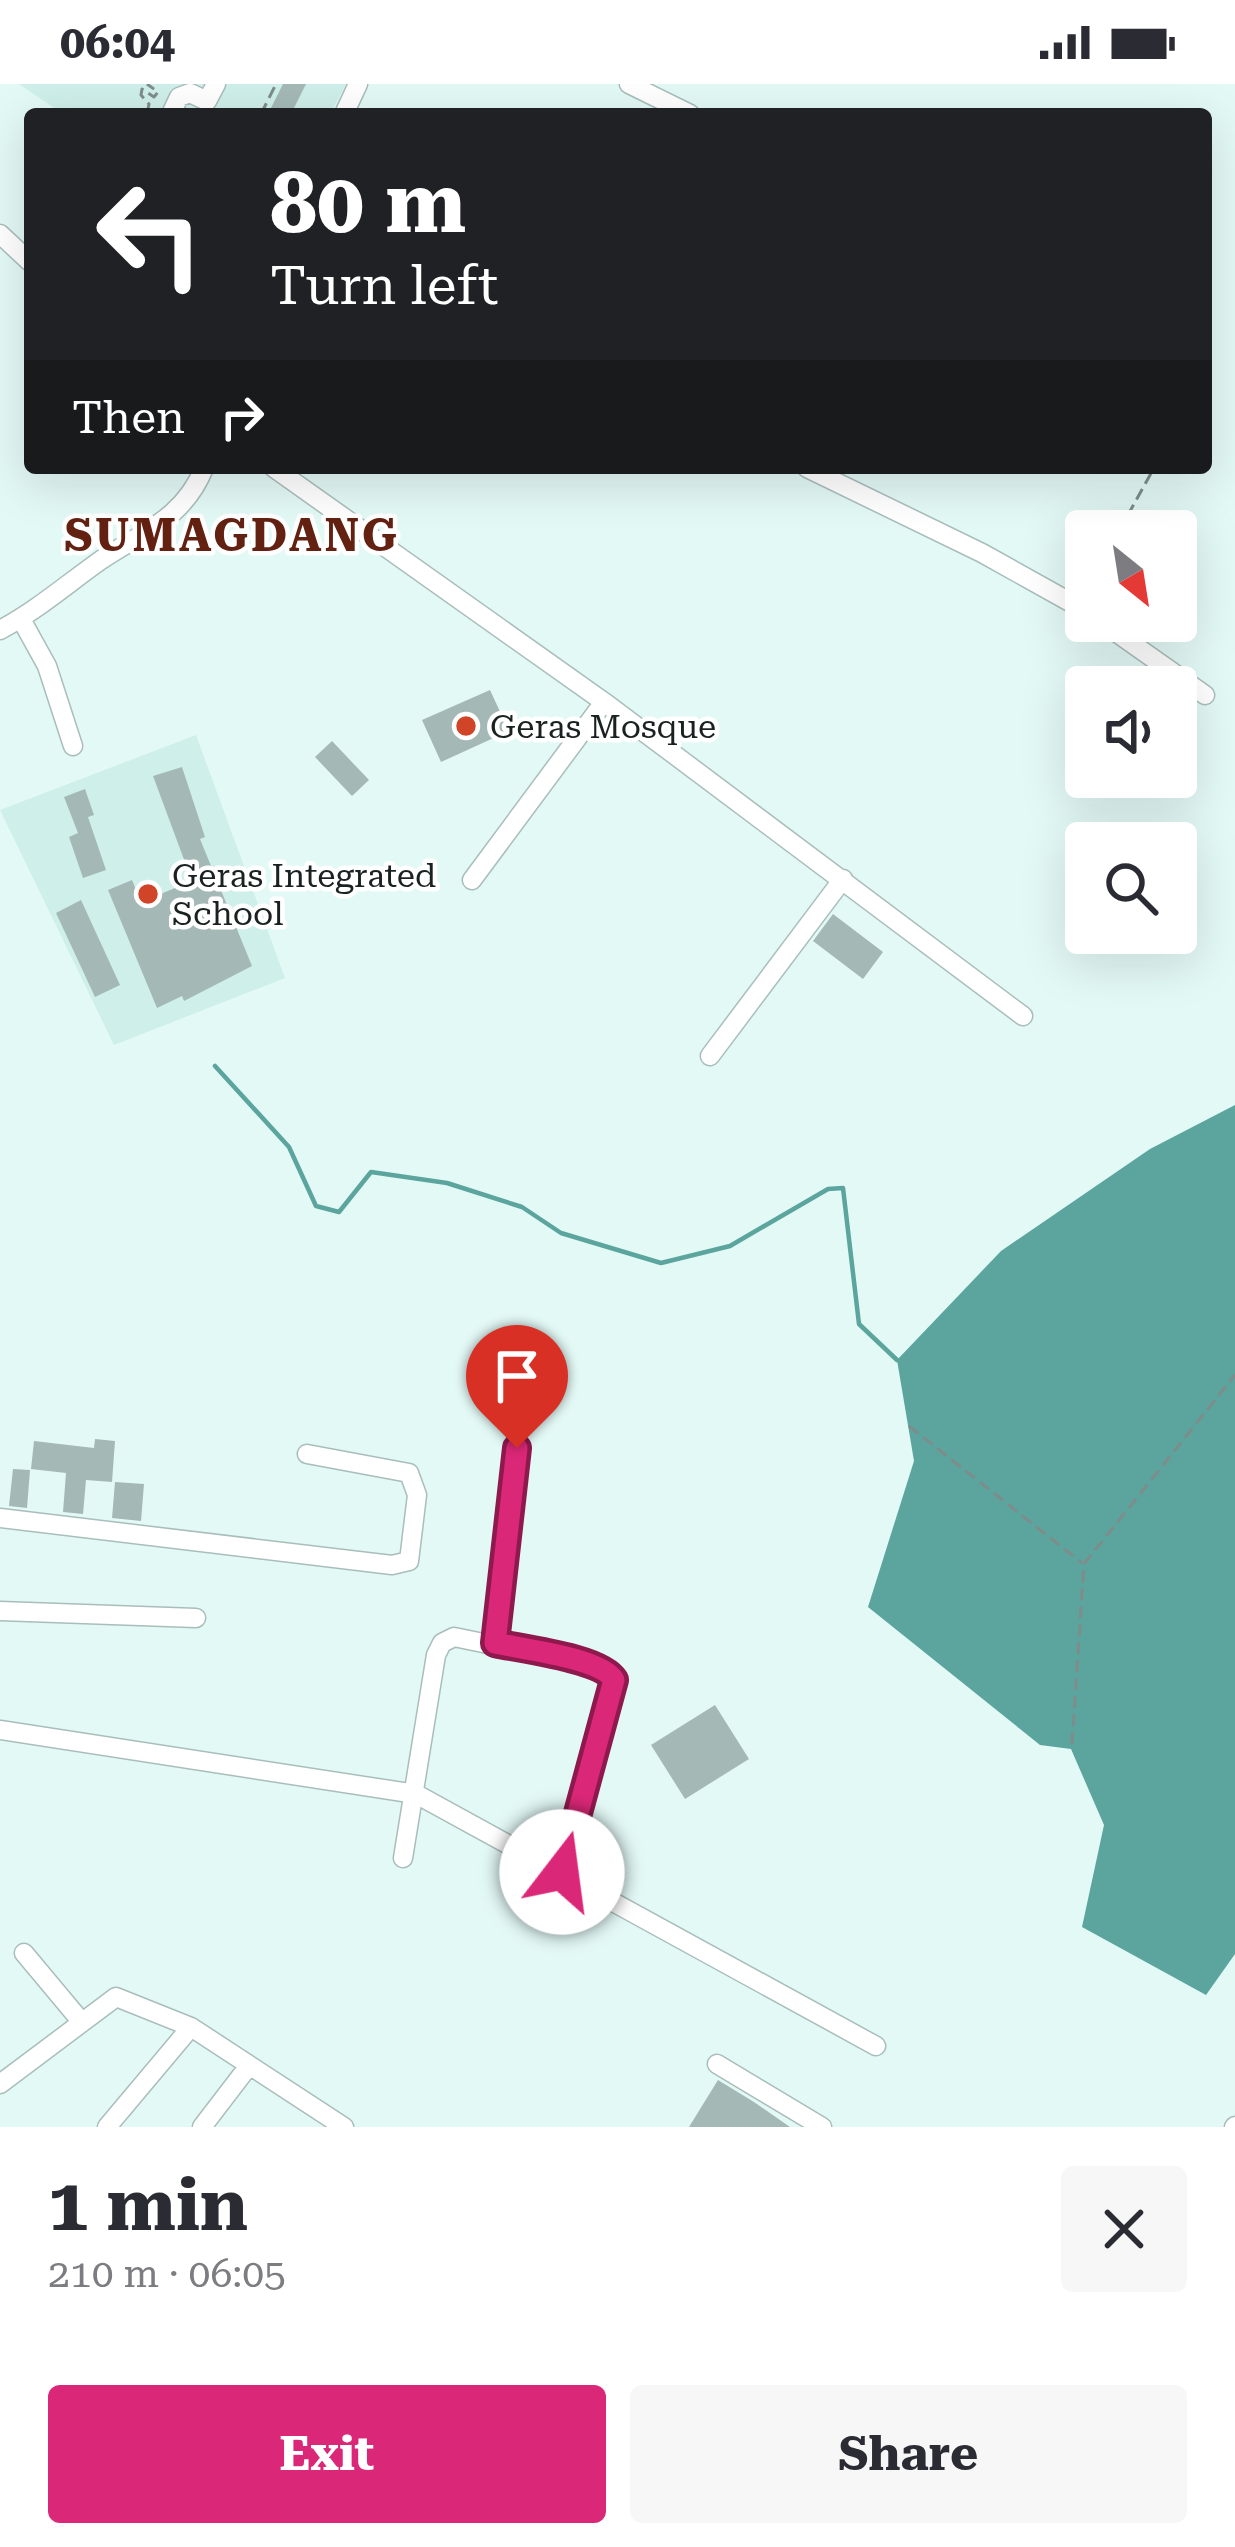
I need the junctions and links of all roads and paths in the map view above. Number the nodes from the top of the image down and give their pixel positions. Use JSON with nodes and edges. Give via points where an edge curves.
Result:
{"nodes":[{"id":1,"x":147,"y":84,"type":"edge"},
{"id":2,"x":216,"y":84,"type":"edge"},
{"id":3,"x":629,"y":84,"type":"edge"},
{"id":4,"x":147,"y":108,"type":"edge"},
{"id":5,"x":174,"y":108,"type":"edge"},
{"id":6,"x":678,"y":108,"type":"edge"},
{"id":7,"x":0,"y":234,"type":"edge"},
{"id":8,"x":24,"y":256,"type":"edge"},
{"id":9,"x":200,"y":474,"type":"edge"},
{"id":10,"x":282,"y":474,"type":"edge"},
{"id":11,"x":820,"y":474,"type":"edge"},
{"id":12,"x":1151,"y":474,"type":"edge"},
{"id":13,"x":1131,"y":510,"type":"edge"},
{"id":14,"x":1065,"y":599,"type":"edge"},
{"id":15,"x":21,"y":619,"type":"junction"},
{"id":16,"x":0,"y":630,"type":"edge"},
{"id":17,"x":1130,"y":642,"type":"edge"},
{"id":18,"x":1205,"y":694,"type":"dead end"},
{"id":19,"x":604,"y":702,"type":"junction"},
{"id":20,"x":74,"y":746,"type":"dead end"},
{"id":21,"x":843,"y":879,"type":"junction"},
{"id":22,"x":472,"y":880,"type":"dead end"},
{"id":23,"x":1023,"y":1016,"type":"dead end"},
{"id":24,"x":710,"y":1055,"type":"dead end"},
{"id":25,"x":1235,"y":1375,"type":"edge"},
{"id":26,"x":910,"y":1426,"type":"dead end"},
{"id":27,"x":517,"y":1448,"type":"dead end"},
{"id":28,"x":307,"y":1454,"type":"dead end"},
{"id":29,"x":0,"y":1518,"type":"edge"},
{"id":30,"x":1084,"y":1564,"type":"junction"},
{"id":31,"x":0,"y":1611,"type":"edge"},
{"id":32,"x":196,"y":1618,"type":"dead end"},
{"id":33,"x":495,"y":1643,"type":"junction"},
{"id":34,"x":0,"y":1730,"type":"edge"},
{"id":35,"x":1072,"y":1744,"type":"dead end"},
{"id":36,"x":416,"y":1795,"type":"junction"},
{"id":37,"x":403,"y":1858,"type":"dead end"},
{"id":38,"x":562,"y":1872,"type":"junction"},
{"id":39,"x":24,"y":1953,"type":"dead end"},
{"id":40,"x":80,"y":2020,"type":"junction"},
{"id":41,"x":191,"y":2027,"type":"junction"},
{"id":42,"x":876,"y":2046,"type":"dead end"},
{"id":43,"x":717,"y":2064,"type":"dead end"},
{"id":44,"x":248,"y":2067,"type":"junction"},
{"id":45,"x":0,"y":2084,"type":"edge"},
{"id":46,"x":107,"y":2127,"type":"edge"},
{"id":47,"x":202,"y":2127,"type":"edge"},
{"id":48,"x":344,"y":2127,"type":"edge"},
{"id":49,"x":822,"y":2127,"type":"edge"}],
"edges":[{"from":1,"to":4,"type":"path","via":[[158,92],[142,89]]},
{"from":2,"to":5,"type":"street","via":[[207,100],[190,94]]},
{"from":3,"to":6,"type":"street"},
{"from":7,"to":8,"type":"street"},
{"from":9,"to":15,"type":"street","via":[[155,531]]},
{"from":10,"to":19,"type":"street"},
{"from":11,"to":14,"type":"street"},
{"from":12,"to":13,"type":"path"},
{"from":15,"to":16,"type":"street"},
{"from":15,"to":20,"type":"street"},
{"from":17,"to":18,"type":"street"},
{"from":19,"to":21,"type":"street"},
{"from":19,"to":22,"type":"street"},
{"from":21,"to":23,"type":"street"},
{"from":21,"to":24,"type":"street"},
{"from":25,"to":30,"type":"path"},
{"from":26,"to":30,"type":"path"},
{"from":27,"to":33,"type":"street"},
{"from":28,"to":29,"type":"street","via":[[409,1473],[417,1495],[406,1563]]},
{"from":30,"to":35,"type":"path"},
{"from":31,"to":32,"type":"street"},
{"from":33,"to":36,"type":"street","via":[[454,1637],[438,1649]]},
{"from":33,"to":38,"type":"street","via":[[613,1676]]},
{"from":34,"to":36,"type":"street"},
{"from":36,"to":37,"type":"street"},
{"from":36,"to":38,"type":"street"},
{"from":38,"to":42,"type":"street"},
{"from":39,"to":40,"type":"street"},
{"from":40,"to":41,"type":"street","via":[[116,1997]]},
{"from":40,"to":45,"type":"street"},
{"from":41,"to":44,"type":"street"},
{"from":41,"to":46,"type":"street"},
{"from":43,"to":49,"type":"street"},
{"from":44,"to":47,"type":"street"},
{"from":44,"to":48,"type":"street"}]}
